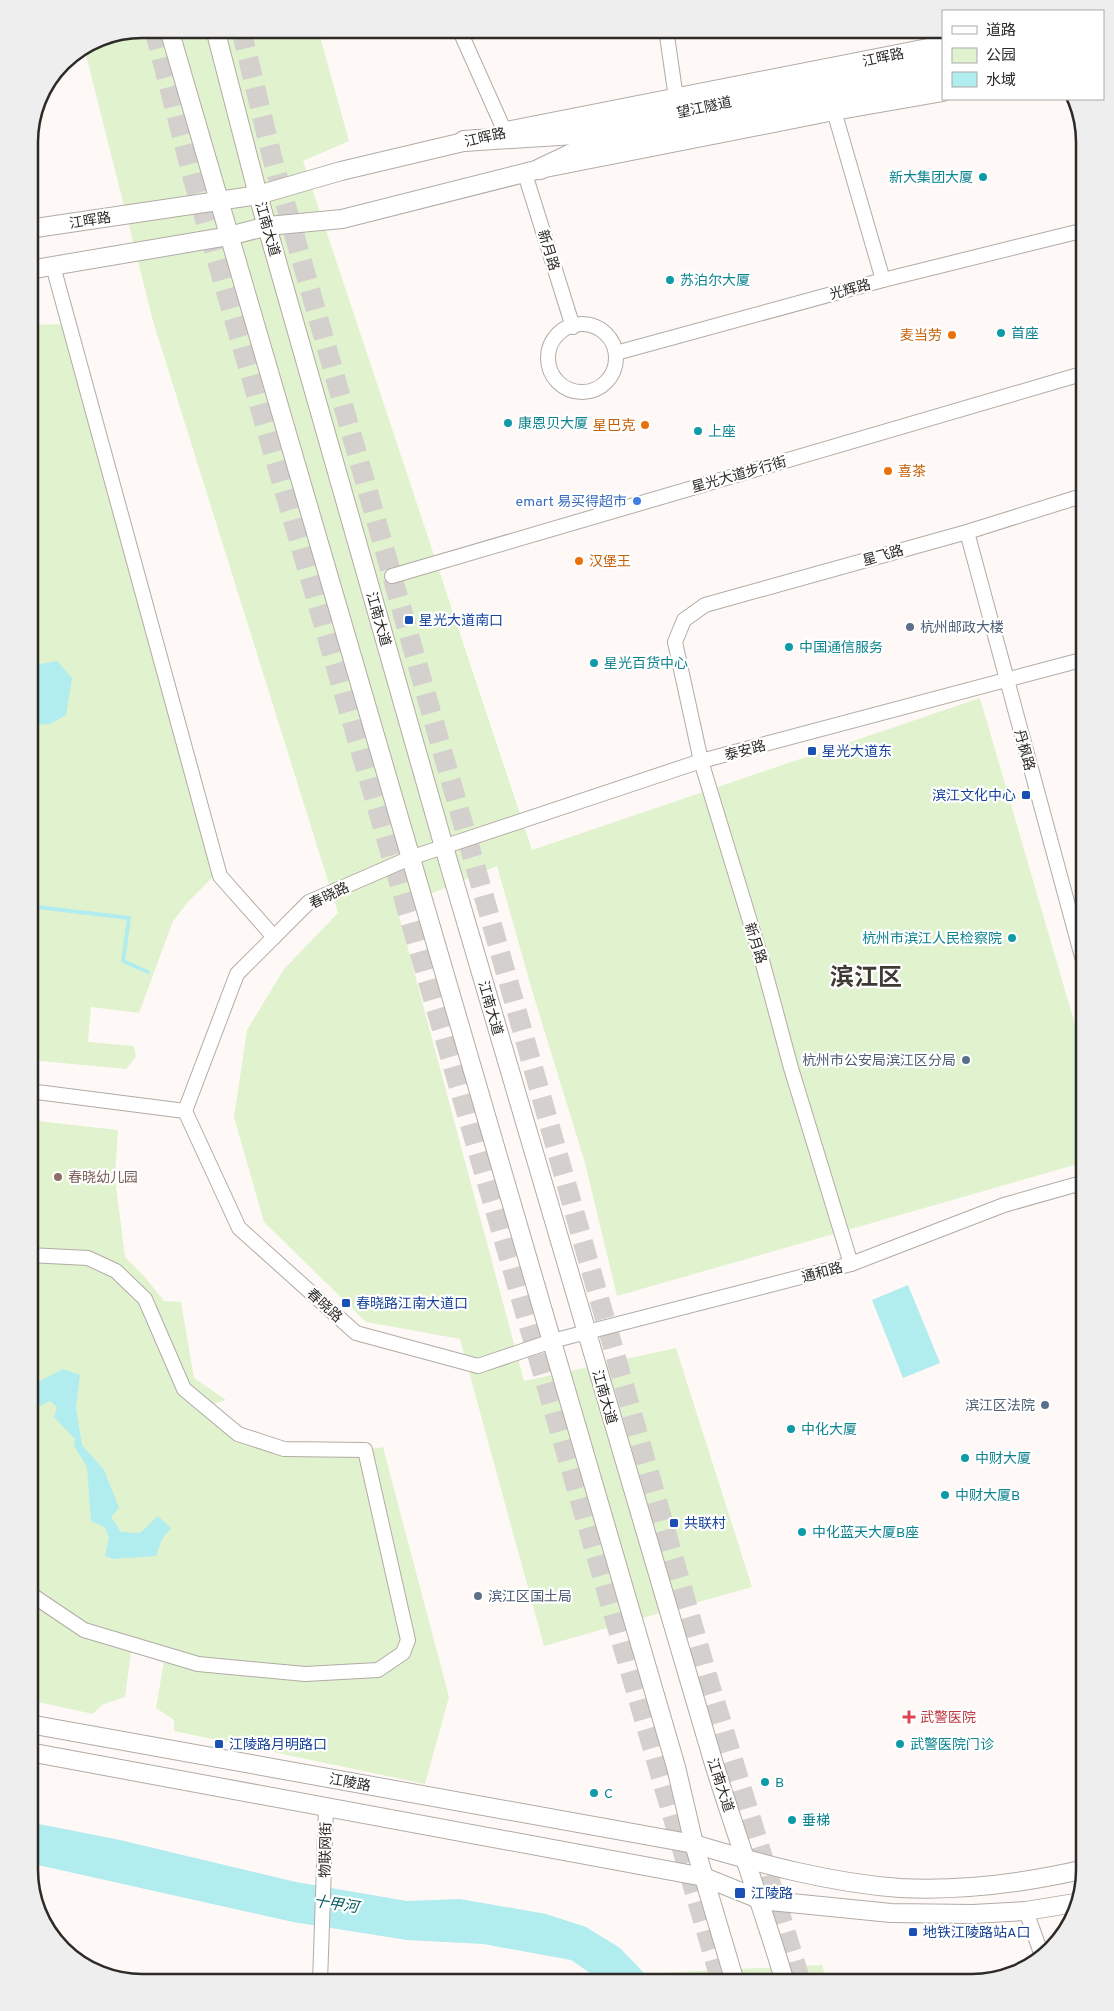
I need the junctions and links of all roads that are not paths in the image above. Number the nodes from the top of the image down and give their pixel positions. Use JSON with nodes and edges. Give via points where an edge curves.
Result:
{"nodes":[{"id":1,"x":172,"y":38,"type":"edge"},
{"id":2,"x":217,"y":38,"type":"edge"},
{"id":3,"x":463,"y":38,"type":"edge"},
{"id":4,"x":667,"y":38,"type":"edge"},
{"id":5,"x":942,"y":44,"type":"edge"},
{"id":6,"x":942,"y":58,"type":"edge"},
{"id":7,"x":942,"y":75,"type":"edge"},
{"id":8,"x":942,"y":92,"type":"edge"},
{"id":9,"x":676,"y":98,"type":"junction"},
{"id":10,"x":834,"y":111,"type":"junction"},
{"id":11,"x":505,"y":132,"type":"junction"},
{"id":12,"x":464,"y":141,"type":"junction"},
{"id":13,"x":533,"y":172,"type":"junction"},
{"id":14,"x":258,"y":194,"type":"junction"},
{"id":15,"x":217,"y":199,"type":"junction"},
{"id":16,"x":268,"y":226,"type":"junction"},
{"id":17,"x":38,"y":228,"type":"edge"},
{"id":18,"x":1076,"y":232,"type":"edge"},
{"id":19,"x":229,"y":236,"type":"junction"},
{"id":20,"x":53,"y":266,"type":"junction"},
{"id":21,"x":38,"y":268,"type":"edge"},
{"id":22,"x":883,"y":280,"type":"junction"},
{"id":23,"x":573,"y":327,"type":"junction"},
{"id":24,"x":616,"y":352,"type":"junction"},
{"id":25,"x":1076,"y":376,"type":"edge"},
{"id":26,"x":1076,"y":498,"type":"edge"},
{"id":27,"x":967,"y":532,"type":"junction"},
{"id":28,"x":392,"y":576,"type":"dead end"},
{"id":29,"x":684,"y":620,"type":"joint"},
{"id":30,"x":1076,"y":662,"type":"edge"},
{"id":31,"x":1006,"y":682,"type":"junction"},
{"id":32,"x":701,"y":761,"type":"junction"},
{"id":33,"x":444,"y":847,"type":"junction"},
{"id":34,"x":410,"y":858,"type":"junction"},
{"id":35,"x":1076,"y":935,"type":"edge"},
{"id":36,"x":274,"y":938,"type":"junction"},
{"id":37,"x":38,"y":1092,"type":"edge"},
{"id":38,"x":185,"y":1111,"type":"junction"},
{"id":39,"x":1076,"y":1185,"type":"edge"},
{"id":40,"x":38,"y":1255,"type":"edge"},
{"id":41,"x":851,"y":1264,"type":"junction"},
{"id":42,"x":587,"y":1334,"type":"junction"},
{"id":43,"x":552,"y":1342,"type":"junction"},
{"id":44,"x":38,"y":1599,"type":"edge"},
{"id":45,"x":38,"y":1726,"type":"edge"},
{"id":46,"x":38,"y":1754,"type":"edge"},
{"id":47,"x":326,"y":1807,"type":"junction"},
{"id":48,"x":694,"y":1844,"type":"junction"},
{"id":49,"x":744,"y":1859,"type":"junction"},
{"id":50,"x":1076,"y":1871,"type":"edge"},
{"id":51,"x":704,"y":1877,"type":"junction"},
{"id":52,"x":760,"y":1900,"type":"junction"},
{"id":53,"x":1071,"y":1904,"type":"edge"},
{"id":54,"x":1026,"y":1911,"type":"junction"},
{"id":55,"x":1040,"y":1949,"type":"edge"},
{"id":56,"x":320,"y":1973,"type":"edge"},
{"id":57,"x":732,"y":1973,"type":"edge"},
{"id":58,"x":782,"y":1973,"type":"edge"}],
"edges":[{"from":1,"to":15,"type":"main road"},
{"from":2,"to":14,"type":"main road","name":"江南大道"},
{"from":3,"to":11,"type":"street"},
{"from":4,"to":9,"type":"street"},
{"from":5,"to":9,"type":"main road","name":"江晖路"},
{"from":6,"to":12,"type":"highway","name":"望江隧道","via":[[575,134]]},
{"from":7,"to":13,"type":"highway","name":"望江隧道","via":[[576,152]]},
{"from":8,"to":10,"type":"main road"},
{"from":9,"to":11,"type":"main road","name":"江晖路"},
{"from":10,"to":13,"type":"main road"},
{"from":10,"to":22,"type":"street"},
{"from":11,"to":12,"type":"main road","name":"江晖路"},
{"from":12,"to":14,"type":"main road","name":"江晖路"},
{"from":13,"to":16,"type":"main road","via":[[342,219]]},
{"from":13,"to":23,"type":"street","name":"新月路"},
{"from":14,"to":15,"type":"main road","name":"江晖路"},
{"from":14,"to":16,"type":"main road","name":"江南大道"},
{"from":15,"to":17,"type":"main road","name":"江晖路"},
{"from":15,"to":19,"type":"main road"},
{"from":16,"to":19,"type":"main road"},
{"from":16,"to":33,"type":"main road","name":"江南大道"},
{"from":18,"to":22,"type":"street","name":"光辉路"},
{"from":19,"to":20,"type":"main road"},
{"from":19,"to":34,"type":"main road"},
{"from":20,"to":21,"type":"main road"},
{"from":20,"to":36,"type":"street","via":[[220,876]]},
{"from":22,"to":24,"type":"street","name":"光辉路"},
{"from":23,"to":24,"type":"street","via":[[595,326],[609,337]]},
{"from":23,"to":24,"type":"street","via":[[555,337],[549,352],[549,368],[562,386],[572,392],[584,393],[600,388],[612,375]]},
{"from":25,"to":28,"type":"street","name":"星光大道步行街"},
{"from":26,"to":27,"type":"street","name":"星飞路"},
{"from":27,"to":29,"type":"street","name":"星飞路","via":[[704,605]]},
{"from":27,"to":31,"type":"street","name":"丹枫路"},
{"from":29,"to":32,"type":"street","name":"新月路","via":[[675,642]]},
{"from":30,"to":31,"type":"street","name":"泰安路"},
{"from":31,"to":32,"type":"street","name":"泰安路"},
{"from":31,"to":35,"type":"street","name":"丹枫路"},
{"from":32,"to":33,"type":"street","name":"泰安路"},
{"from":32,"to":41,"type":"street","name":"新月路"},
{"from":33,"to":34,"type":"street","name":"泰安路"},
{"from":33,"to":42,"type":"main road","name":"江南大道"},
{"from":34,"to":36,"type":"street","name":"春晓路","via":[[309,902]]},
{"from":34,"to":43,"type":"main road"},
{"from":36,"to":38,"type":"street","name":"春晓路","via":[[237,974]]},
{"from":37,"to":38,"type":"street"},
{"from":38,"to":43,"type":"street","name":"春晓路","via":[[239,1228],[356,1332],[478,1366]]},
{"from":39,"to":41,"type":"street","name":"通和路","via":[[1004,1205]]},
{"from":40,"to":44,"type":"street","via":[[88,1258],[116,1271],[145,1300],[184,1389],[238,1434],[284,1448],[365,1450],[408,1640],[402,1654],[378,1670],[305,1674],[198,1664],[84,1630]]},
{"from":41,"to":42,"type":"street","name":"通和路"},
{"from":42,"to":43,"type":"street","name":"通和路"},
{"from":42,"to":49,"type":"main road","name":"江南大道"},
{"from":43,"to":48,"type":"main road","via":[[676,1766]]},
{"from":45,"to":48,"type":"main road","name":"江陵路"},
{"from":46,"to":47,"type":"main road","name":"江陵路"},
{"from":47,"to":51,"type":"main road","name":"江陵路"},
{"from":47,"to":56,"type":"street","name":"物联网街"},
{"from":48,"to":49,"type":"main road","name":"江陵路"},
{"from":48,"to":51,"type":"main road"},
{"from":49,"to":50,"type":"main road","name":"江陵路","via":[[836,1880],[899,1888],[961,1888]]},
{"from":49,"to":52,"type":"main road","name":"江南大道"},
{"from":51,"to":52,"type":"main road","name":"江陵路"},
{"from":51,"to":57,"type":"main road"},
{"from":52,"to":54,"type":"main road","name":"江陵路","via":[[891,1913]]},
{"from":52,"to":58,"type":"main road","name":"江南大道"},
{"from":53,"to":54,"type":"main road","name":"江陵路"},
{"from":54,"to":55,"type":"street"}]}
